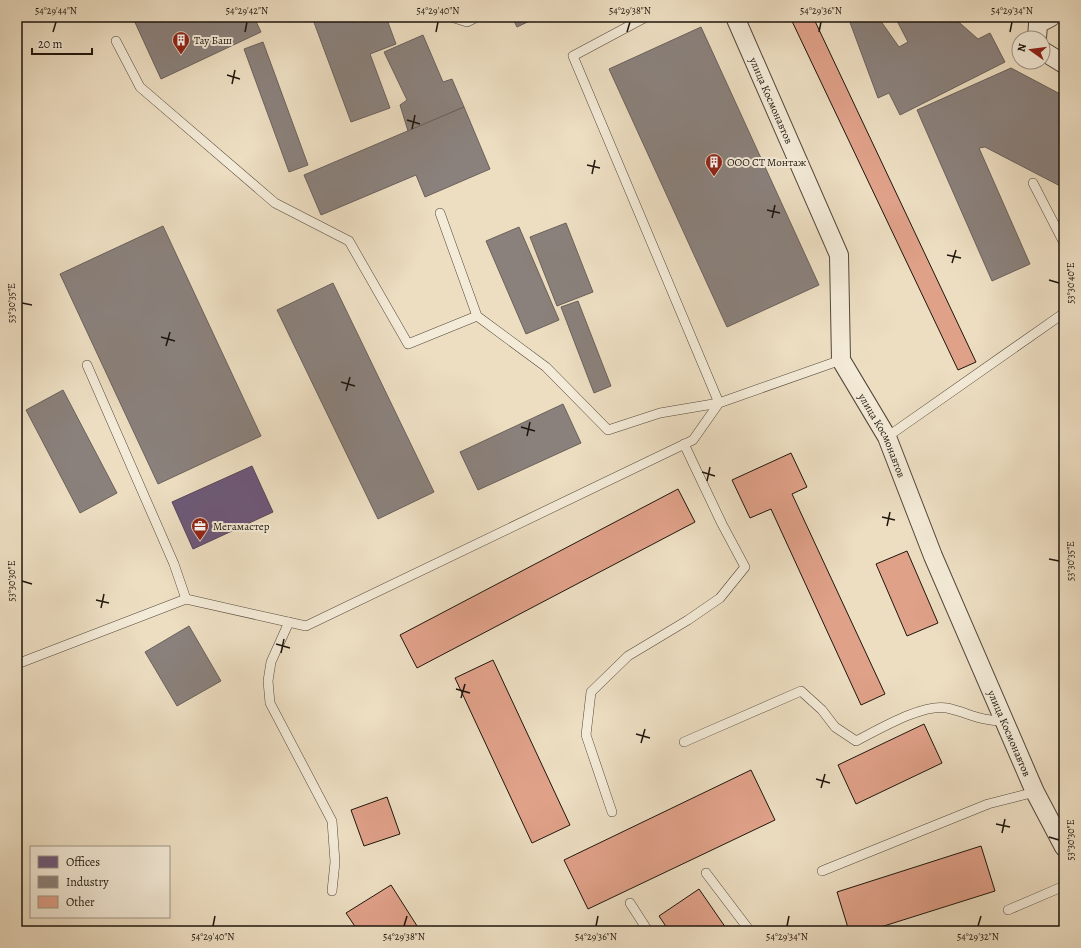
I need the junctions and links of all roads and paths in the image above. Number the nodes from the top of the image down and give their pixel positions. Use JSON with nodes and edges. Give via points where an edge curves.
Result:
{"nodes":[{"id":1,"x":451,"y":17,"type":"edge"},
{"id":2,"x":477,"y":17,"type":"edge"},
{"id":3,"x":646,"y":17,"type":"edge"},
{"id":4,"x":735,"y":17,"type":"edge"},
{"id":5,"x":1051,"y":17,"type":"edge"},
{"id":6,"x":1038,"y":30,"type":"edge"},
{"id":7,"x":116,"y":41,"type":"dead end"},
{"id":8,"x":1051,"y":56,"type":"edge"},
{"id":9,"x":1064,"y":64,"type":"edge"},
{"id":10,"x":1033,"y":183,"type":"dead end"},
{"id":11,"x":440,"y":213,"type":"dead end"},
{"id":12,"x":1064,"y":243,"type":"edge"},
{"id":13,"x":1064,"y":313,"type":"edge"},
{"id":14,"x":477,"y":316,"type":"junction"},
{"id":15,"x":842,"y":360,"type":"junction"},
{"id":16,"x":87,"y":364,"type":"dead end"},
{"id":17,"x":719,"y":403,"type":"junction"},
{"id":18,"x":887,"y":437,"type":"junction"},
{"id":19,"x":684,"y":444,"type":"junction"},
{"id":20,"x":186,"y":599,"type":"junction"},
{"id":21,"x":289,"y":622,"type":"junction"},
{"id":22,"x":17,"y":664,"type":"edge"},
{"id":23,"x":1004,"y":721,"type":"junction"},
{"id":24,"x":684,"y":742,"type":"dead end"},
{"id":25,"x":1035,"y":792,"type":"junction"},
{"id":26,"x":612,"y":812,"type":"dead end"},
{"id":27,"x":1064,"y":848,"type":"edge"},
{"id":28,"x":822,"y":871,"type":"dead end"},
{"id":29,"x":706,"y":873,"type":"dead end"},
{"id":30,"x":1064,"y":886,"type":"edge"},
{"id":31,"x":332,"y":891,"type":"dead end"},
{"id":32,"x":630,"y":903,"type":"dead end"},
{"id":33,"x":1008,"y":910,"type":"dead end"},
{"id":34,"x":648,"y":931,"type":"edge"},
{"id":35,"x":750,"y":931,"type":"edge"}],
"edges":[{"from":1,"to":2,"type":"lane","via":[[467,22]]},
{"from":3,"to":17,"type":"lane","via":[[573,56]]},
{"from":4,"to":15,"type":"street","name":"улица Космонавтов","via":[[838,254]]},
{"from":5,"to":6,"type":"street","via":[[1038,24]]},
{"from":7,"to":14,"type":"lane","via":[[140,87],[275,203],[349,241],[408,344]]},
{"from":8,"to":9,"type":"street"},
{"from":10,"to":12,"type":"lane"},
{"from":11,"to":14,"type":"lane"},
{"from":13,"to":18,"type":"lane"},
{"from":14,"to":17,"type":"lane","via":[[546,367],[608,430],[660,413]]},
{"from":15,"to":17,"type":"lane"},
{"from":15,"to":18,"type":"street","name":"улица Космонавтов"},
{"from":16,"to":20,"type":"lane","via":[[174,564]]},
{"from":17,"to":19,"type":"lane","via":[[693,440]]},
{"from":18,"to":23,"type":"street","name":"улица Космонавтов","via":[[933,556]]},
{"from":19,"to":21,"type":"lane","via":[[306,626]]},
{"from":19,"to":26,"type":"lane","via":[[745,567],[720,598],[628,656],[591,692],[586,735]]},
{"from":20,"to":21,"type":"lane"},
{"from":20,"to":22,"type":"lane"},
{"from":21,"to":31,"type":"lane","via":[[271,662],[268,681],[270,703],[332,821],[335,862]]},
{"from":23,"to":24,"type":"lane","via":[[988,721],[946,708],[918,711],[856,741],[835,727],[822,710],[801,691]]},
{"from":23,"to":25,"type":"street","name":"улица Космонавтов"},
{"from":25,"to":27,"type":"street","name":"улица Космонавтов"},
{"from":25,"to":28,"type":"lane","via":[[988,804]]},
{"from":29,"to":35,"type":"lane"},
{"from":30,"to":33,"type":"lane"},
{"from":32,"to":34,"type":"lane"}]}
